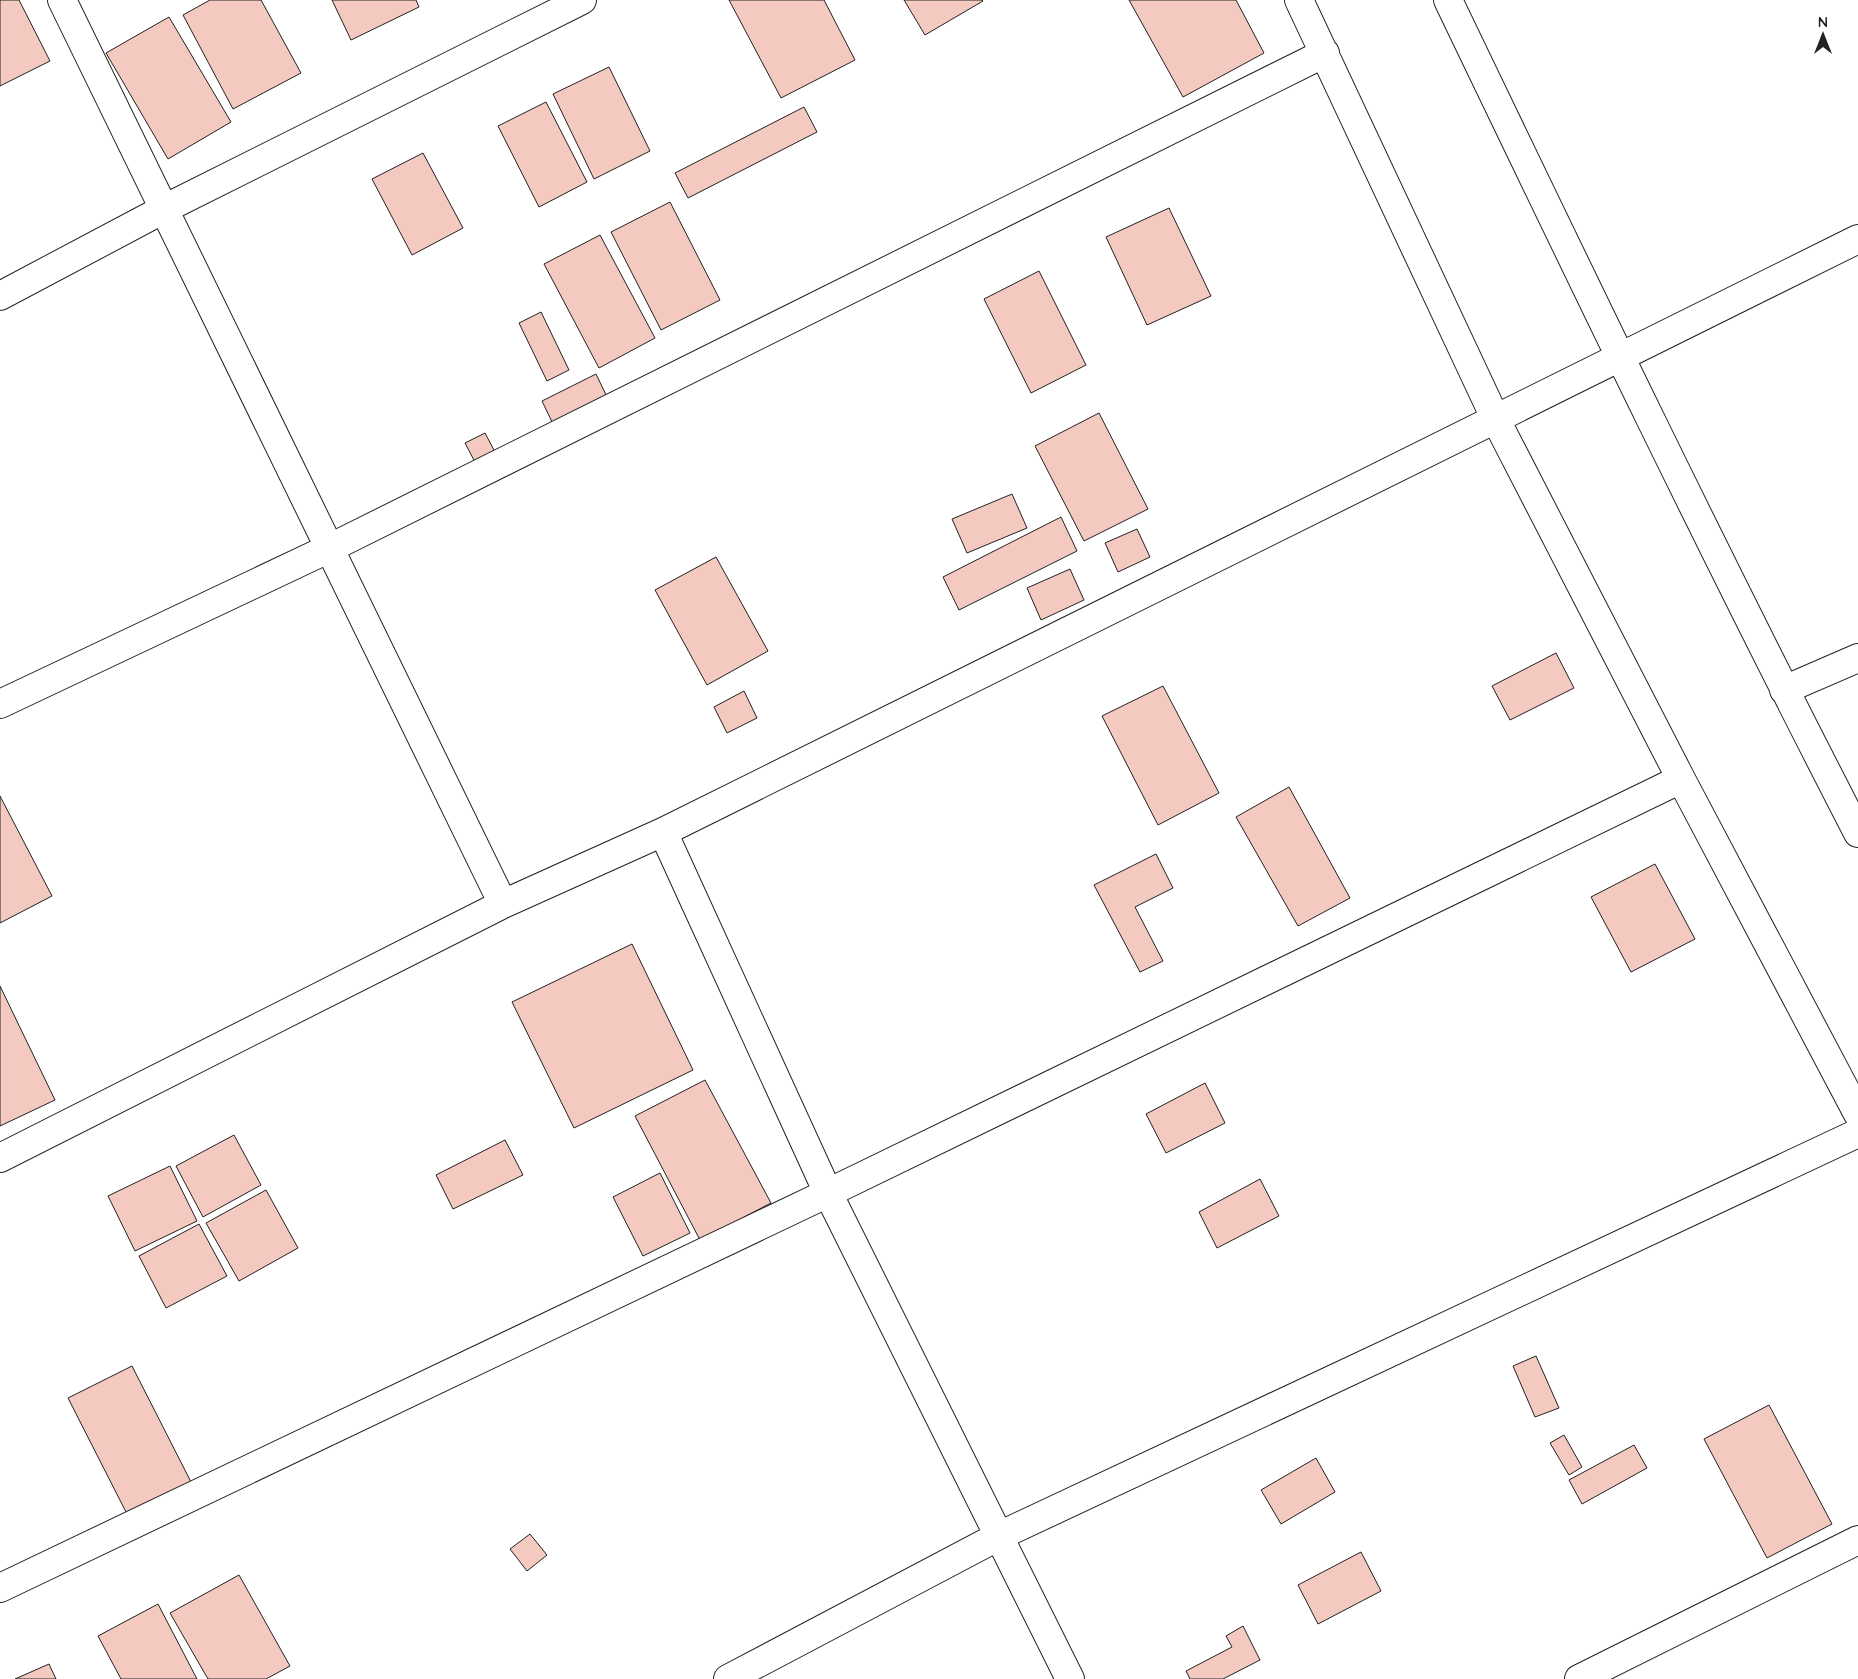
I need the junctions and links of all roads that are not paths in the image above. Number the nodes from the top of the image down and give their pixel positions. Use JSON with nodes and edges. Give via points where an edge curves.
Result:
{"nodes":[{"id":1,"x":62,"y":0,"type":"edge"},
{"id":2,"x":582,"y":0,"type":"edge"},
{"id":3,"x":1299,"y":0,"type":"edge"},
{"id":4,"x":1448,"y":0,"type":"edge"},
{"id":5,"x":1325,"y":53,"type":"junction"},
{"id":6,"x":164,"y":209,"type":"junction"},
{"id":7,"x":1858,"y":239,"type":"edge"},
{"id":8,"x":0,"y":296,"type":"edge"},
{"id":9,"x":1619,"y":356,"type":"junction"},
{"id":10,"x":1496,"y":420,"type":"junction"},
{"id":11,"x":330,"y":548,"type":"junction"},
{"id":12,"x":1858,"y":658,"type":"edge"},
{"id":13,"x":1784,"y":690,"type":"junction"},
{"id":14,"x":0,"y":704,"type":"edge"},
{"id":15,"x":1681,"y":779,"type":"junction"},
{"id":16,"x":663,"y":832,"type":"junction"},
{"id":17,"x":1858,"y":833,"type":"edge"},
{"id":18,"x":503,"y":904,"type":"junction"},
{"id":19,"x":1858,"y":1114,"type":"edge"},
{"id":20,"x":1858,"y":1133,"type":"edge"},
{"id":21,"x":0,"y":1158,"type":"edge"},
{"id":22,"x":828,"y":1193,"type":"junction"},
{"id":23,"x":999,"y":1536,"type":"junction"},
{"id":24,"x":1858,"y":1540,"type":"edge"},
{"id":25,"x":0,"y":1588,"type":"edge"},
{"id":26,"x":728,"y":1679,"type":"edge"},
{"id":27,"x":1070,"y":1679,"type":"edge"},
{"id":28,"x":1579,"y":1679,"type":"edge"}],
"edges":[{"from":1,"to":6,"type":"street"},
{"from":2,"to":6,"type":"street"},
{"from":3,"to":5,"type":"street"},
{"from":4,"to":9,"type":"street"},
{"from":5,"to":10,"type":"street"},
{"from":5,"to":11,"type":"street"},
{"from":6,"to":8,"type":"street"},
{"from":6,"to":11,"type":"street"},
{"from":7,"to":9,"type":"street"},
{"from":9,"to":10,"type":"street"},
{"from":9,"to":13,"type":"street"},
{"from":10,"to":15,"type":"street"},
{"from":10,"to":16,"type":"street"},
{"from":11,"to":14,"type":"street"},
{"from":11,"to":18,"type":"street"},
{"from":12,"to":13,"type":"street"},
{"from":13,"to":17,"type":"street"},
{"from":15,"to":19,"type":"street"},
{"from":15,"to":22,"type":"street"},
{"from":16,"to":18,"type":"street"},
{"from":16,"to":22,"type":"street"},
{"from":18,"to":21,"type":"street"},
{"from":20,"to":23,"type":"street"},
{"from":22,"to":23,"type":"street"},
{"from":22,"to":25,"type":"street"},
{"from":23,"to":26,"type":"street"},
{"from":23,"to":27,"type":"street"},
{"from":24,"to":28,"type":"street"}]}
